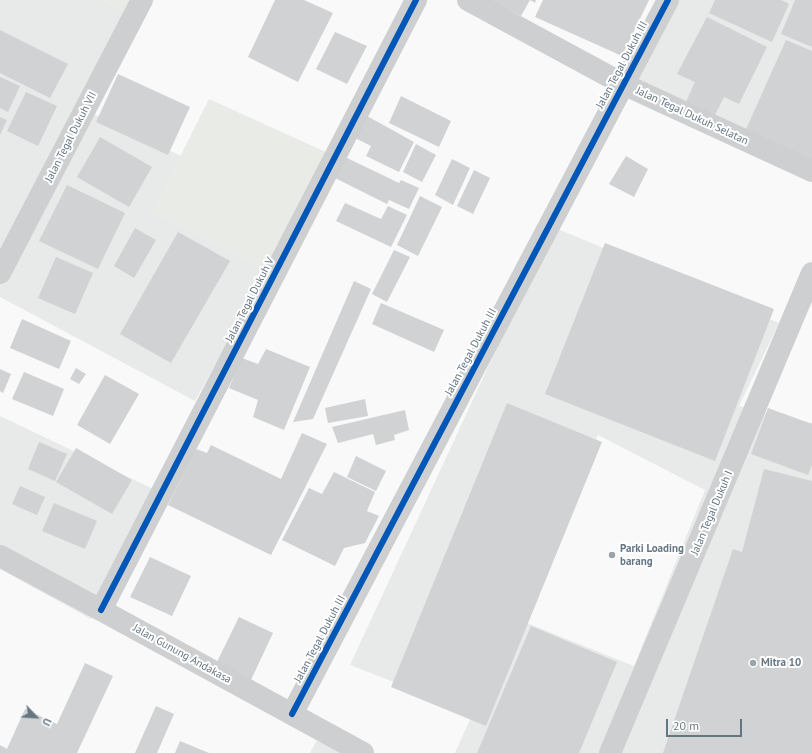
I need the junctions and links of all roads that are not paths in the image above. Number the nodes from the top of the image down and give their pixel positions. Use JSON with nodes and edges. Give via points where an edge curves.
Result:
{"nodes":[{"id":1,"x":142,"y":0,"type":"edge"},
{"id":2,"x":416,"y":0,"type":"edge"},
{"id":3,"x":468,"y":0,"type":"edge"},
{"id":4,"x":668,"y":0,"type":"edge"},
{"id":5,"x":623,"y":84,"type":"junction"},
{"id":6,"x":812,"y":170,"type":"edge"},
{"id":7,"x":0,"y":273,"type":"edge"},
{"id":8,"x":812,"y":273,"type":"edge"},
{"id":9,"x":0,"y":556,"type":"edge"},
{"id":10,"x":102,"y":610,"type":"junction"},
{"id":11,"x":292,"y":714,"type":"junction"},
{"id":12,"x":363,"y":753,"type":"edge"},
{"id":13,"x":610,"y":753,"type":"edge"}],
"edges":[{"from":1,"to":7,"type":"street","name":"Jalan Tegal Dukuh VII"},
{"from":2,"to":10,"type":"street","name":"Jalan Tegal Dukuh V"},
{"from":3,"to":5,"type":"street","name":"Jalan Tegal Dukuh Selatan"},
{"from":4,"to":5,"type":"street","name":"Jalan Tegal Dukuh III"},
{"from":5,"to":6,"type":"street","name":"Jalan Tegal Dukuh Selatan"},
{"from":5,"to":11,"type":"street","name":"Jalan Tegal Dukuh III"},
{"from":8,"to":13,"type":"street","name":"Jalan Tegal Dukuh I"},
{"from":9,"to":10,"type":"street","name":"Jalan Gunung Andakasa"},
{"from":10,"to":11,"type":"street","name":"Jalan Gunung Andakasa"},
{"from":11,"to":12,"type":"street","name":"Jalan Gunung Andakasa"}]}
